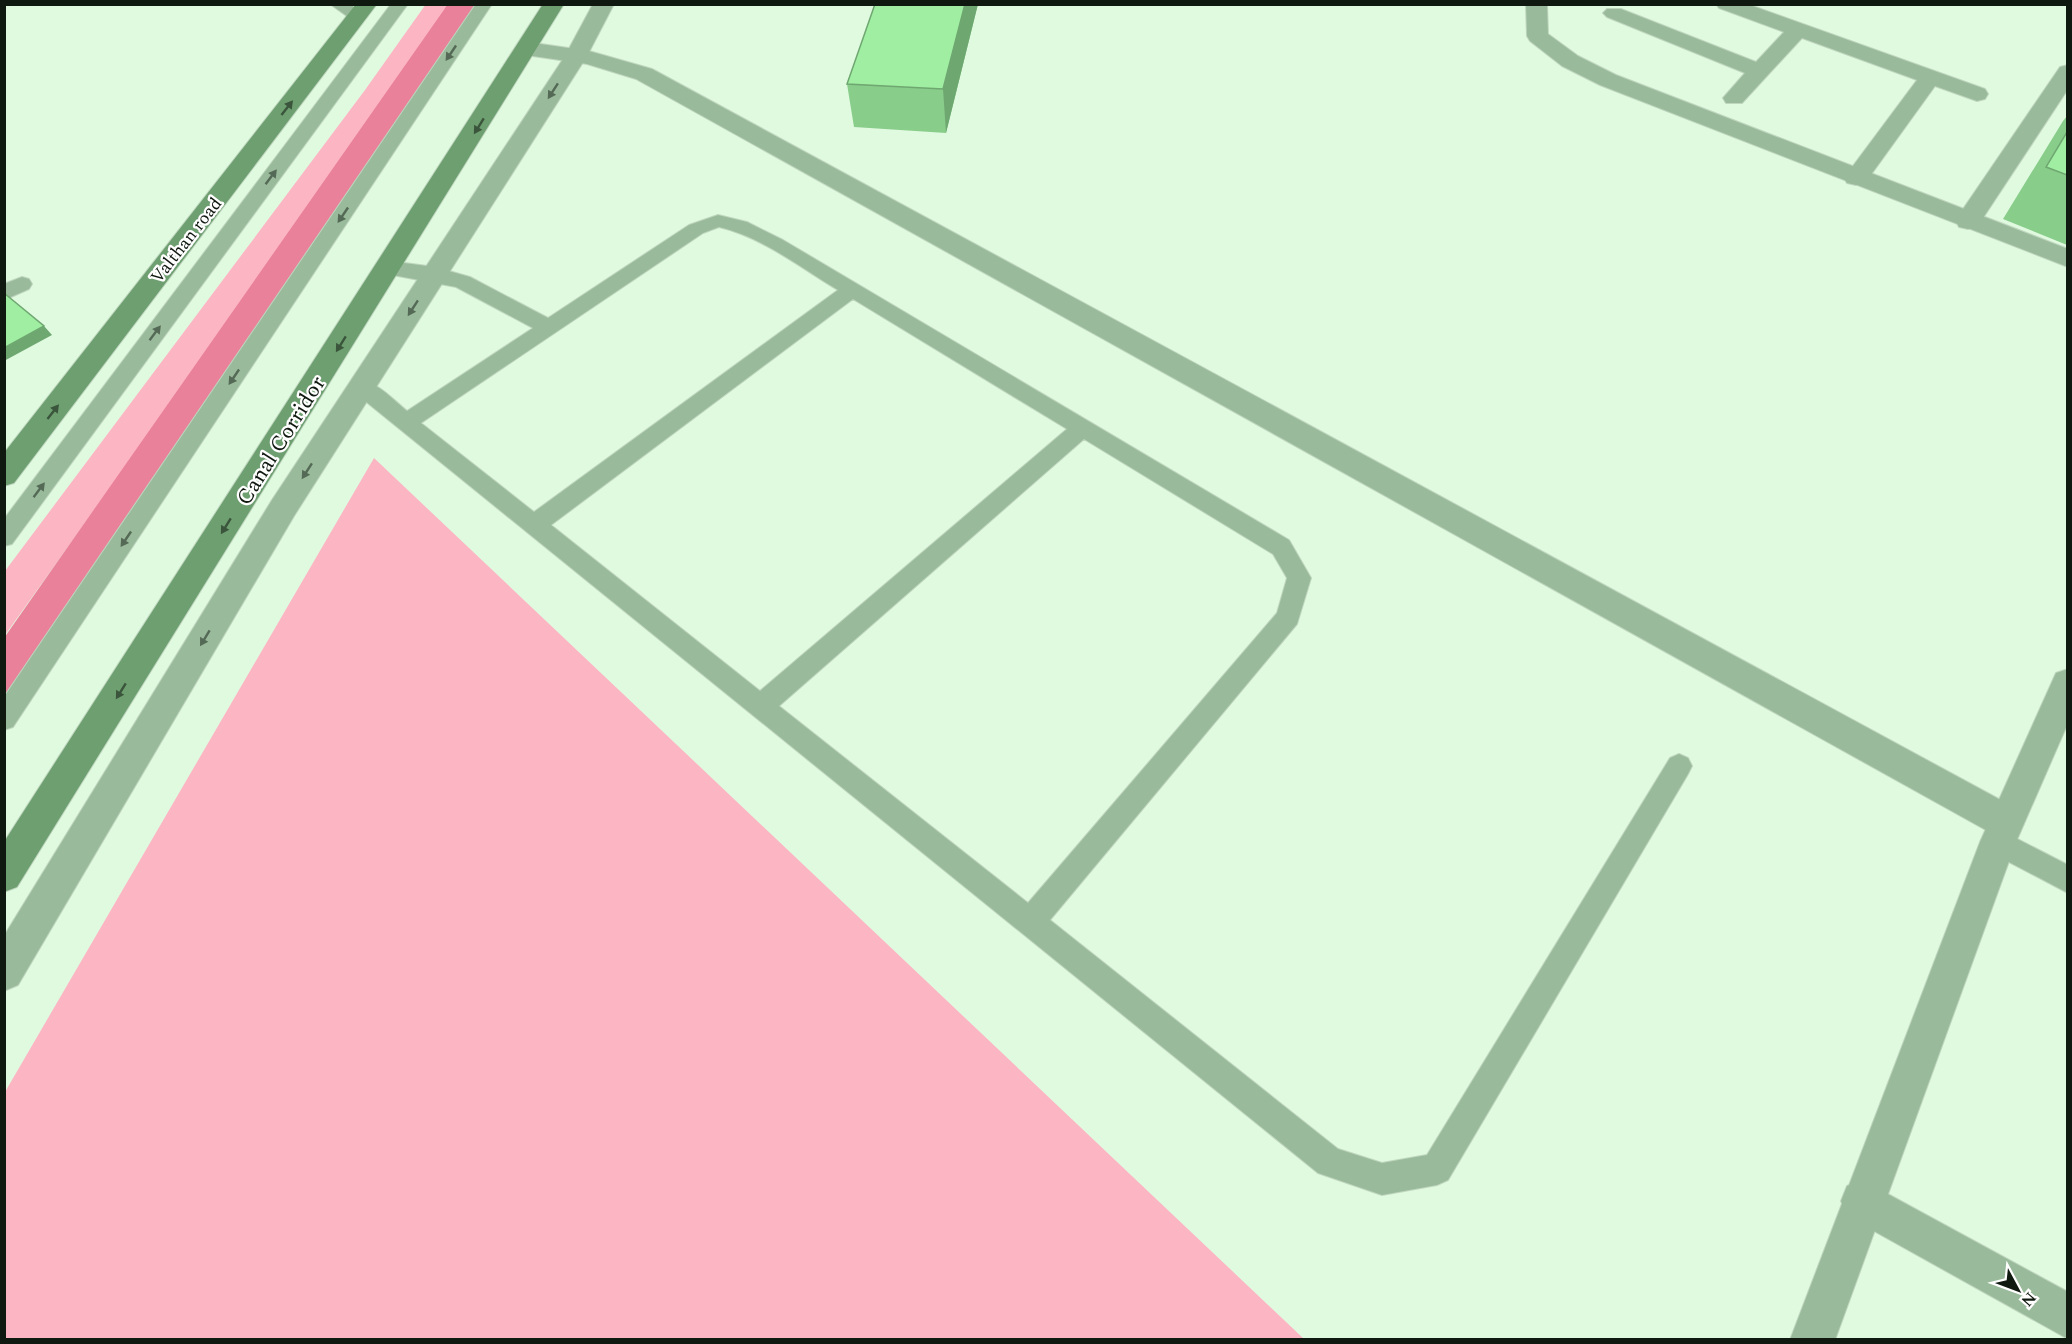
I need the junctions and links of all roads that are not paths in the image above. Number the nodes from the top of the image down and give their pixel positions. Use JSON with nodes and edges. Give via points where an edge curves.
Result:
{"nodes":[{"id":1,"x":400,"y":4,"type":"edge"},
{"id":2,"x":484,"y":4,"type":"edge"},
{"id":3,"x":554,"y":4,"type":"edge"},
{"id":4,"x":604,"y":4,"type":"edge"},
{"id":5,"x":1537,"y":4,"type":"edge"},
{"id":6,"x":1726,"y":4,"type":"edge"},
{"id":7,"x":354,"y":8,"type":"edge"},
{"id":8,"x":1614,"y":13,"type":"dead end"},
{"id":9,"x":1798,"y":30,"type":"junction"},
{"id":10,"x":527,"y":50,"type":"junction"},
{"id":11,"x":576,"y":56,"type":"junction"},
{"id":12,"x":1760,"y":71,"type":"junction"},
{"id":13,"x":2067,"y":72,"type":"edge"},
{"id":14,"x":1930,"y":77,"type":"junction"},
{"id":15,"x":1977,"y":94,"type":"dead end"},
{"id":16,"x":1734,"y":98,"type":"dead end"},
{"id":17,"x":1856,"y":178,"type":"junction"},
{"id":18,"x":1968,"y":221,"type":"junction"},
{"id":19,"x":2067,"y":260,"type":"edge"},
{"id":20,"x":389,"y":268,"type":"junction"},
{"id":21,"x":435,"y":274,"type":"junction"},
{"id":22,"x":852,"y":290,"type":"junction"},
{"id":23,"x":548,"y":327,"type":"junction"},
{"id":24,"x":362,"y":387,"type":"junction"},
{"id":25,"x":406,"y":422,"type":"junction"},
{"id":26,"x":1082,"y":428,"type":"junction"},
{"id":27,"x":4,"y":476,"type":"edge"},
{"id":28,"x":534,"y":525,"type":"junction"},
{"id":29,"x":4,"y":537,"type":"edge"},
{"id":30,"x":2067,"y":684,"type":"edge"},
{"id":31,"x":760,"y":706,"type":"junction"},
{"id":32,"x":4,"y":719,"type":"edge"},
{"id":33,"x":1679,"y":766,"type":"dead end"},
{"id":34,"x":2002,"y":832,"type":"junction"},
{"id":35,"x":4,"y":875,"type":"edge"},
{"id":36,"x":2067,"y":880,"type":"edge"},
{"id":37,"x":1030,"y":922,"type":"junction"},
{"id":38,"x":4,"y":972,"type":"edge"},
{"id":39,"x":1862,"y":1201,"type":"junction"},
{"id":40,"x":2067,"y":1317,"type":"edge"},
{"id":41,"x":1812,"y":1340,"type":"edge"}],
"edges":[{"from":29,"to":1,"type":"lane","one_way":true},
{"from":2,"to":32,"type":"lane","one_way":true},
{"from":3,"to":10,"type":"main road","name":"Canal Corridor"},
{"from":4,"to":11,"type":"street"},
{"from":5,"to":17,"type":"street","via":[[1538,36],[1570,62]]},
{"from":6,"to":9,"type":"street"},
{"from":27,"to":7,"type":"main road","name":"Valthan road","one_way":true},
{"from":8,"to":12,"type":"street"},
{"from":9,"to":12,"type":"street"},
{"from":9,"to":14,"type":"street"},
{"from":10,"to":11,"type":"street"},
{"from":10,"to":20,"type":"main road","name":"Canal Corridor","one_way":true},
{"from":11,"to":21,"type":"street","one_way":true},
{"from":11,"to":34,"type":"street","via":[[644,74]]},
{"from":12,"to":16,"type":"street"},
{"from":13,"to":18,"type":"street"},
{"from":14,"to":15,"type":"street"},
{"from":14,"to":17,"type":"street"},
{"from":17,"to":18,"type":"street"},
{"from":18,"to":19,"type":"street"},
{"from":20,"to":21,"type":"lane"},
{"from":20,"to":35,"type":"main road","name":"Canal Corridor","one_way":true},
{"from":21,"to":23,"type":"lane","via":[[463,282]]},
{"from":21,"to":24,"type":"street","one_way":true},
{"from":22,"to":23,"type":"lane","via":[[749,231],[718,221],[696,229]]},
{"from":22,"to":26,"type":"lane"},
{"from":22,"to":28,"type":"lane"},
{"from":23,"to":25,"type":"lane"},
{"from":24,"to":25,"type":"lane"},
{"from":24,"to":38,"type":"street","one_way":true,"via":[[283,508]]},
{"from":25,"to":28,"type":"lane"},
{"from":26,"to":31,"type":"lane"},
{"from":26,"to":37,"type":"lane","via":[[1281,547],[1299,578],[1288,617]]},
{"from":28,"to":31,"type":"lane"},
{"from":30,"to":34,"type":"street"},
{"from":31,"to":37,"type":"lane"},
{"from":33,"to":37,"type":"lane","via":[[1437,1169],[1382,1179],[1329,1162]]},
{"from":34,"to":36,"type":"lane"},
{"from":34,"to":39,"type":"street"},
{"from":39,"to":40,"type":"street"},
{"from":39,"to":41,"type":"street"}]}
